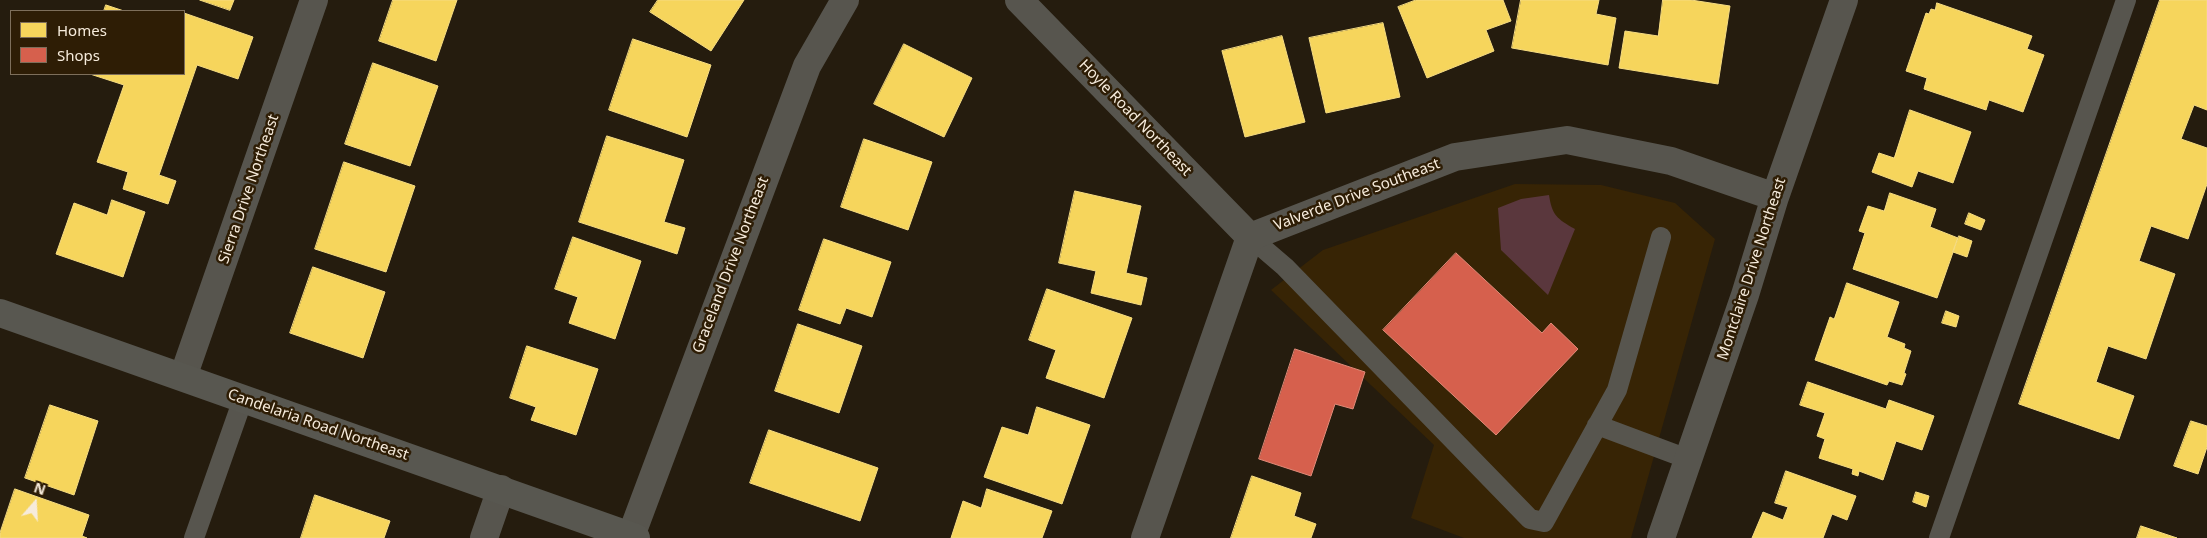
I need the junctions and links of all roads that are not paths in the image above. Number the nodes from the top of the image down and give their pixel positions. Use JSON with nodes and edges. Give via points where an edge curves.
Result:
{"nodes":[{"id":1,"x":314,"y":0,"type":"edge"},
{"id":2,"x":845,"y":0,"type":"edge"},
{"id":3,"x":1019,"y":0,"type":"edge"},
{"id":4,"x":1844,"y":0,"type":"edge"},
{"id":5,"x":2126,"y":0,"type":"edge"},
{"id":6,"x":1775,"y":197,"type":"junction"},
{"id":7,"x":1250,"y":237,"type":"junction"},
{"id":8,"x":1661,"y":237,"type":"dead end"},
{"id":9,"x":1,"y":317,"type":"edge"},
{"id":10,"x":183,"y":378,"type":"junction"},
{"id":11,"x":243,"y":399,"type":"junction"},
{"id":12,"x":1597,"y":425,"type":"junction"},
{"id":13,"x":1688,"y":459,"type":"junction"},
{"id":14,"x":501,"y":489,"type":"junction"},
{"id":15,"x":634,"y":537,"type":"edge"},
{"id":16,"x":194,"y":538,"type":"edge"},
{"id":17,"x":484,"y":538,"type":"edge"},
{"id":18,"x":1145,"y":538,"type":"edge"},
{"id":19,"x":1660,"y":538,"type":"edge"},
{"id":20,"x":1939,"y":538,"type":"edge"}],
"edges":[{"from":1,"to":10,"type":"street","name":"Sierra Drive Northeast"},
{"from":2,"to":15,"type":"street","name":"Graceland Drive Northeast","via":[[806,66]]},
{"from":3,"to":7,"type":"street","name":"Hoyle Road Northeast"},
{"from":4,"to":6,"type":"street","name":"Montclaire Drive Northeast"},
{"from":5,"to":20,"type":"lane"},
{"from":6,"to":7,"type":"street","name":"Valverde Drive Southeast","via":[[1671,161],[1567,140],[1455,157]]},
{"from":6,"to":13,"type":"street","name":"Montclaire Drive Northeast","via":[[1745,296]]},
{"from":7,"to":12,"type":"lane","via":[[1285,267],[1530,519],[1544,522]]},
{"from":7,"to":18,"type":"street"},
{"from":8,"to":12,"type":"lane","via":[[1617,390]]},
{"from":9,"to":10,"type":"main road","name":"Candelaria Road Northeast"},
{"from":10,"to":11,"type":"main road","name":"Candelaria Road Northeast"},
{"from":11,"to":14,"type":"main road","name":"Candelaria Road Northeast"},
{"from":11,"to":16,"type":"lane"},
{"from":12,"to":13,"type":"lane"},
{"from":13,"to":19,"type":"street","name":"Montclaire Drive Northeast"},
{"from":14,"to":15,"type":"main road","name":"Candelaria Road Northeast"},
{"from":14,"to":17,"type":"street"}]}
